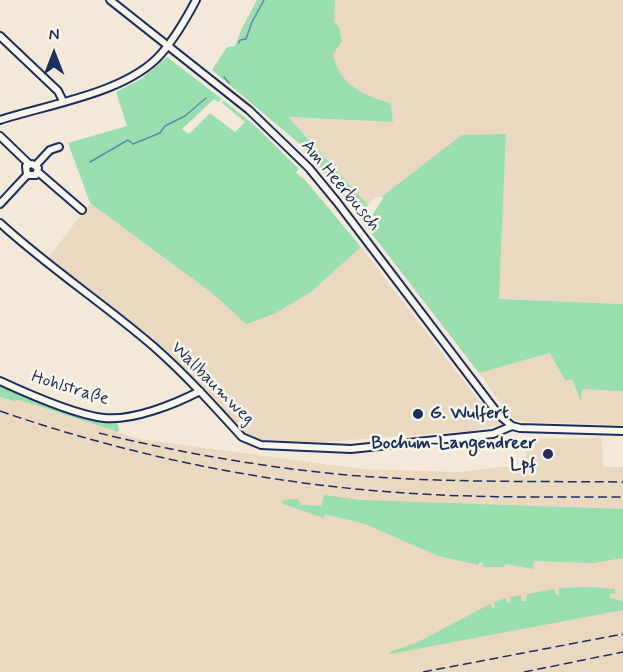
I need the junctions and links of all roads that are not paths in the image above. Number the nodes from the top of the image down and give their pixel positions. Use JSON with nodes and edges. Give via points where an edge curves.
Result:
{"nodes":[{"id":1,"x":110,"y":0,"type":"edge"},
{"id":2,"x":196,"y":0,"type":"edge"},
{"id":3,"x":0,"y":36,"type":"edge"},
{"id":4,"x":167,"y":46,"type":"junction"},
{"id":5,"x":63,"y":101,"type":"junction"},
{"id":6,"x":0,"y":120,"type":"edge"},
{"id":7,"x":0,"y":136,"type":"edge"},
{"id":8,"x":59,"y":147,"type":"dead end"},
{"id":9,"x":34,"y":167,"type":"junction"},
{"id":10,"x":27,"y":175,"type":"junction"},
{"id":11,"x":0,"y":204,"type":"edge"},
{"id":12,"x":82,"y":210,"type":"dead end"},
{"id":13,"x":0,"y":223,"type":"edge"},
{"id":14,"x":0,"y":381,"type":"edge"},
{"id":15,"x":200,"y":391,"type":"junction"},
{"id":16,"x":512,"y":426,"type":"junction"},
{"id":17,"x":623,"y":431,"type":"edge"}],
"edges":[{"from":1,"to":4,"type":"street","name":"Am Heerbusch"},
{"from":2,"to":4,"type":"street"},
{"from":3,"to":5,"type":"street","via":[[58,91]]},
{"from":4,"to":5,"type":"street","via":[[148,66],[124,81]]},
{"from":4,"to":16,"type":"street","name":"Am Heerbusch","via":[[249,111],[309,168],[499,415]]},
{"from":5,"to":6,"type":"street"},
{"from":7,"to":9,"type":"street"},
{"from":8,"to":9,"type":"street","via":[[50,150]]},
{"from":9,"to":10,"type":"street","via":[[33,176]]},
{"from":9,"to":10,"type":"street","via":[[25,169]]},
{"from":9,"to":12,"type":"street"},
{"from":10,"to":11,"type":"street"},
{"from":13,"to":15,"type":"street","name":"Wallbaumweg","via":[[152,345]]},
{"from":14,"to":15,"type":"street","name":"Hohlstraße","via":[[106,418],[159,409]]},
{"from":15,"to":16,"type":"street","name":"Wallbaumweg","via":[[242,437],[261,445],[351,449],[493,434]]},
{"from":16,"to":17,"type":"street","name":"Wallbaumweg"}]}
